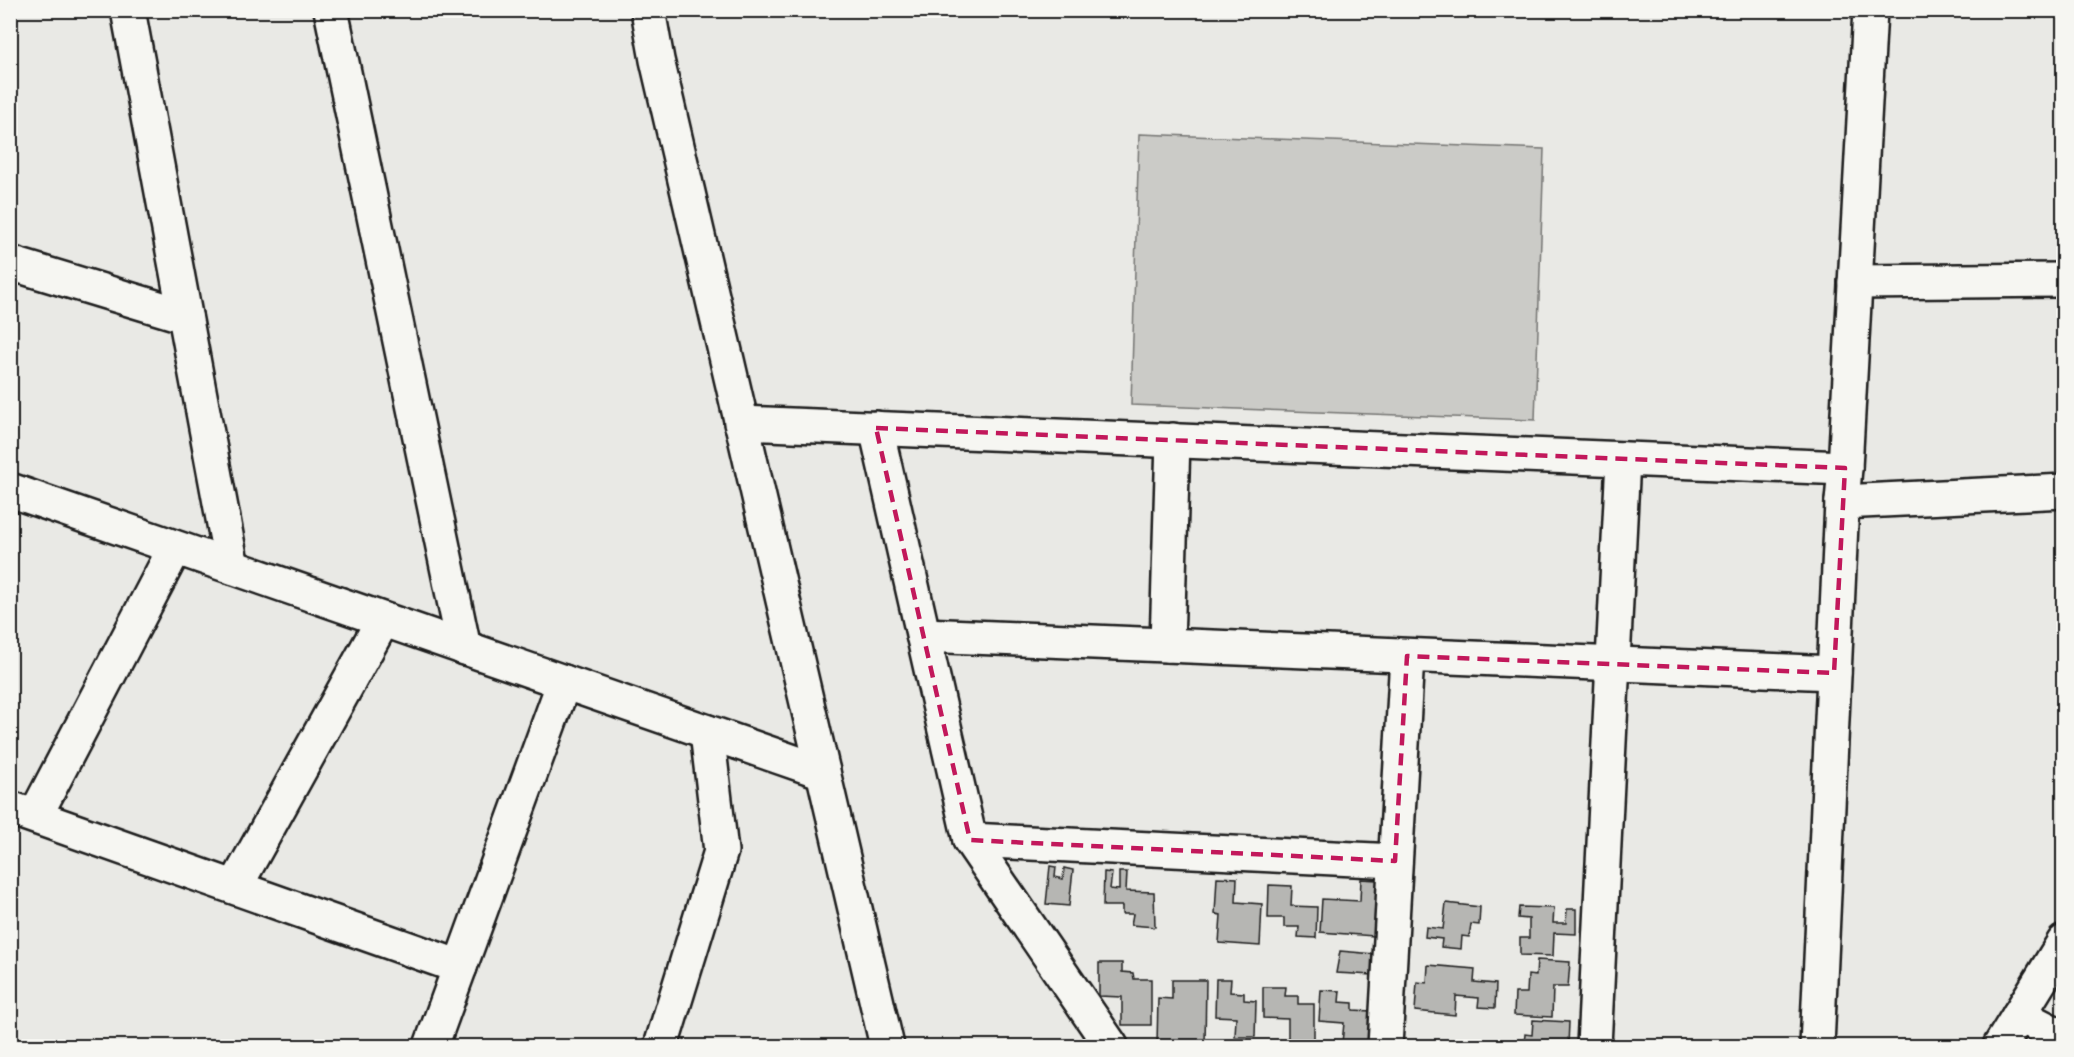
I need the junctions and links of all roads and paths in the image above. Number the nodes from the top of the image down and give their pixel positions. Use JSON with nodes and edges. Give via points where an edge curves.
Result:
{"nodes":[{"id":1,"x":128,"y":10,"type":"edge"},
{"id":2,"x":331,"y":10,"type":"edge"},
{"id":3,"x":648,"y":10,"type":"edge"},
{"id":4,"x":1870,"y":10,"type":"edge"},
{"id":5,"x":10,"y":262,"type":"edge"},
{"id":6,"x":2064,"y":280,"type":"edge"},
{"id":7,"x":1855,"y":282,"type":"junction"},
{"id":8,"x":185,"y":316,"type":"junction"},
{"id":9,"x":741,"y":423,"type":"junction"},
{"id":10,"x":876,"y":428,"type":"junction"},
{"id":11,"x":1173,"y":440,"type":"junction"},
{"id":12,"x":1623,"y":459,"type":"junction"},
{"id":13,"x":1845,"y":468,"type":"junction"},
{"id":14,"x":10,"y":490,"type":"edge"},
{"id":15,"x":2064,"y":491,"type":"edge"},
{"id":16,"x":1842,"y":502,"type":"junction"},
{"id":17,"x":175,"y":548,"type":"junction"},
{"id":18,"x":232,"y":567,"type":"junction"},
{"id":19,"x":383,"y":620,"type":"junction"},
{"id":20,"x":923,"y":635,"type":"junction"},
{"id":21,"x":1167,"y":645,"type":"junction"},
{"id":22,"x":464,"y":648,"type":"junction"},
{"id":23,"x":1407,"y":656,"type":"junction"},
{"id":24,"x":1613,"y":664,"type":"junction"},
{"id":25,"x":1834,"y":673,"type":"junction"},
{"id":26,"x":564,"y":682,"type":"junction"},
{"id":27,"x":707,"y":732,"type":"junction"},
{"id":28,"x":823,"y":772,"type":"junction"},
{"id":29,"x":23,"y":812,"type":"edge"},
{"id":30,"x":970,"y":840,"type":"junction"},
{"id":31,"x":1395,"y":861,"type":"junction"},
{"id":32,"x":235,"y":887,"type":"junction"},
{"id":33,"x":2064,"y":942,"type":"edge"},
{"id":34,"x":460,"y":967,"type":"junction"},
{"id":35,"x":2019,"y":1014,"type":"junction"},
{"id":36,"x":2064,"y":1038,"type":"edge"},
{"id":37,"x":431,"y":1047,"type":"edge"},
{"id":38,"x":661,"y":1047,"type":"edge"},
{"id":39,"x":887,"y":1047,"type":"edge"},
{"id":40,"x":1111,"y":1047,"type":"edge"},
{"id":41,"x":1385,"y":1047,"type":"edge"},
{"id":42,"x":1594,"y":1047,"type":"edge"},
{"id":43,"x":1817,"y":1047,"type":"edge"},
{"id":44,"x":2000,"y":1047,"type":"edge"}],
"edges":[{"from":1,"to":8,"type":"street"},
{"from":2,"to":22,"type":"street"},
{"from":3,"to":9,"type":"street"},
{"from":4,"to":7,"type":"street"},
{"from":5,"to":8,"type":"street"},
{"from":6,"to":7,"type":"street"},
{"from":7,"to":13,"type":"street"},
{"from":8,"to":18,"type":"street"},
{"from":9,"to":10,"type":"street"},
{"from":9,"to":28,"type":"street"},
{"from":10,"to":11,"type":"street"},
{"from":10,"to":20,"type":"street"},
{"from":11,"to":12,"type":"street"},
{"from":11,"to":21,"type":"street"},
{"from":12,"to":13,"type":"street"},
{"from":12,"to":24,"type":"street"},
{"from":13,"to":16,"type":"street"},
{"from":14,"to":17,"type":"street"},
{"from":15,"to":16,"type":"street"},
{"from":16,"to":25,"type":"street"},
{"from":17,"to":18,"type":"street"},
{"from":17,"to":29,"type":"street"},
{"from":18,"to":19,"type":"street"},
{"from":19,"to":22,"type":"street"},
{"from":19,"to":32,"type":"street"},
{"from":20,"to":21,"type":"street"},
{"from":20,"to":30,"type":"street"},
{"from":21,"to":23,"type":"street"},
{"from":22,"to":26,"type":"street"},
{"from":23,"to":24,"type":"street"},
{"from":23,"to":31,"type":"street"},
{"from":24,"to":25,"type":"street"},
{"from":24,"to":42,"type":"street"},
{"from":25,"to":43,"type":"street"},
{"from":26,"to":27,"type":"street"},
{"from":26,"to":34,"type":"street"},
{"from":27,"to":28,"type":"street"},
{"from":27,"to":38,"type":"street","via":[[721,851]]},
{"from":28,"to":39,"type":"street"},
{"from":29,"to":32,"type":"street"},
{"from":30,"to":31,"type":"street"},
{"from":30,"to":40,"type":"street"},
{"from":31,"to":41,"type":"street"},
{"from":32,"to":34,"type":"street"},
{"from":33,"to":35,"type":"street"},
{"from":34,"to":37,"type":"street"},
{"from":35,"to":36,"type":"street"},
{"from":35,"to":44,"type":"street"}]}
